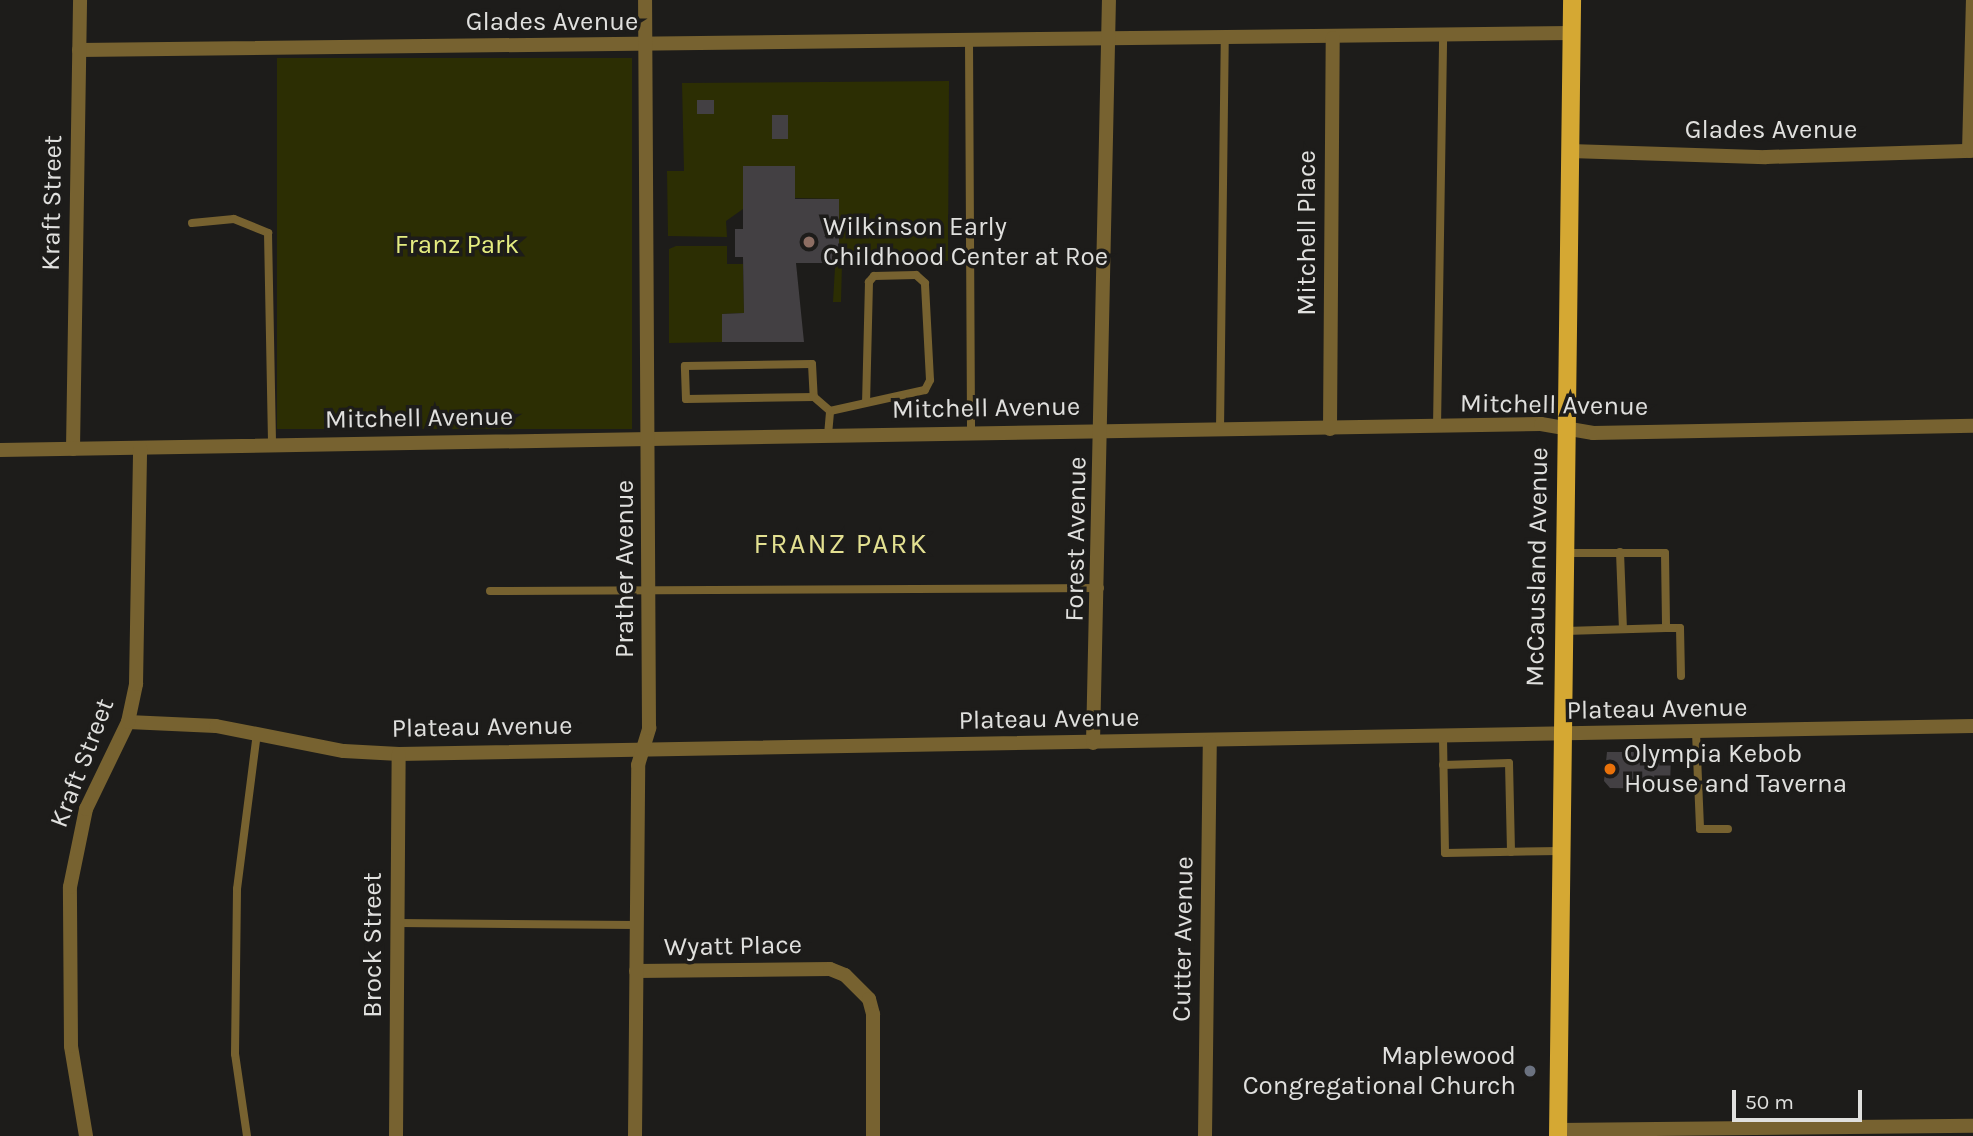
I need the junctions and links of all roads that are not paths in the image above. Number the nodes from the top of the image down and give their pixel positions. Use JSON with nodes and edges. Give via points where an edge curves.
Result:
{"nodes":[{"id":1,"x":80,"y":0,"type":"edge"},
{"id":2,"x":645,"y":0,"type":"edge"},
{"id":3,"x":1109,"y":0,"type":"edge"},
{"id":4,"x":1572,"y":0,"type":"edge"},
{"id":5,"x":1973,"y":0,"type":"edge"},
{"id":6,"x":1571,"y":33,"type":"junction"},
{"id":7,"x":1443,"y":35,"type":"junction"},
{"id":8,"x":1333,"y":38,"type":"junction"},
{"id":9,"x":1224,"y":40,"type":"junction"},
{"id":10,"x":1108,"y":41,"type":"junction"},
{"id":11,"x":969,"y":43,"type":"junction"},
{"id":12,"x":645,"y":46,"type":"junction"},
{"id":13,"x":79,"y":50,"type":"junction"},
{"id":14,"x":1570,"y":150,"type":"junction"},
{"id":15,"x":1971,"y":151,"type":"edge"},
{"id":16,"x":192,"y":223,"type":"dead end"},
{"id":17,"x":814,"y":397,"type":"junction"},
{"id":18,"x":866,"y":402,"type":"junction"},
{"id":19,"x":830,"y":411,"type":"junction"},
{"id":20,"x":1973,"y":426,"type":"edge"},
{"id":21,"x":1437,"y":427,"type":"junction"},
{"id":22,"x":1330,"y":429,"type":"junction"},
{"id":23,"x":1566,"y":429,"type":"junction"},
{"id":24,"x":1103,"y":430,"type":"junction"},
{"id":25,"x":1220,"y":430,"type":"junction"},
{"id":26,"x":971,"y":433,"type":"junction"},
{"id":27,"x":828,"y":435,"type":"junction"},
{"id":28,"x":649,"y":438,"type":"junction"},
{"id":29,"x":272,"y":445,"type":"junction"},
{"id":30,"x":140,"y":448,"type":"junction"},
{"id":31,"x":73,"y":449,"type":"junction"},
{"id":32,"x":0,"y":450,"type":"edge"},
{"id":33,"x":1620,"y":552,"type":"junction"},
{"id":34,"x":1564,"y":553,"type":"junction"},
{"id":35,"x":1100,"y":588,"type":"junction"},
{"id":36,"x":490,"y":591,"type":"dead end"},
{"id":37,"x":650,"y":593,"type":"junction"},
{"id":38,"x":1665,"y":628,"type":"junction"},
{"id":39,"x":1623,"y":629,"type":"junction"},
{"id":40,"x":1562,"y":631,"type":"junction"},
{"id":41,"x":1681,"y":676,"type":"dead end"},
{"id":42,"x":128,"y":722,"type":"junction"},
{"id":43,"x":1973,"y":726,"type":"edge"},
{"id":44,"x":257,"y":731,"type":"junction"},
{"id":45,"x":1696,"y":732,"type":"junction"},
{"id":46,"x":1560,"y":736,"type":"junction"},
{"id":47,"x":1443,"y":738,"type":"junction"},
{"id":48,"x":1210,"y":742,"type":"junction"},
{"id":49,"x":1093,"y":743,"type":"junction"},
{"id":50,"x":643,"y":749,"type":"junction"},
{"id":51,"x":399,"y":754,"type":"junction"},
{"id":52,"x":1443,"y":765,"type":"junction"},
{"id":53,"x":1728,"y":829,"type":"dead end"},
{"id":54,"x":1560,"y":851,"type":"junction"},
{"id":55,"x":1511,"y":852,"type":"junction"},
{"id":56,"x":398,"y":923,"type":"junction"},
{"id":57,"x":635,"y":925,"type":"junction"},
{"id":58,"x":636,"y":971,"type":"junction"},
{"id":59,"x":1973,"y":1126,"type":"edge"},
{"id":60,"x":1558,"y":1133,"type":"edge"},
{"id":61,"x":86,"y":1136,"type":"edge"},
{"id":62,"x":247,"y":1136,"type":"edge"},
{"id":63,"x":396,"y":1136,"type":"edge"},
{"id":64,"x":635,"y":1136,"type":"edge"},
{"id":65,"x":873,"y":1136,"type":"edge"},
{"id":66,"x":1205,"y":1136,"type":"edge"}],
"edges":[{"from":1,"to":13,"type":"street","name":"Kraft Street"},
{"from":2,"to":12,"type":"street","name":"Prather Avenue"},
{"from":3,"to":10,"type":"street","name":"Forest Avenue"},
{"from":4,"to":6,"type":"main road","name":"McCausland Avenue"},
{"from":5,"to":15,"type":"street"},
{"from":6,"to":7,"type":"street","name":"Glades Avenue"},
{"from":6,"to":14,"type":"main road","name":"McCausland Avenue"},
{"from":7,"to":8,"type":"street","name":"Glades Avenue"},
{"from":7,"to":21,"type":"lane"},
{"from":8,"to":9,"type":"street","name":"Glades Avenue"},
{"from":8,"to":22,"type":"street","name":"Mitchell Place"},
{"from":9,"to":10,"type":"street","name":"Glades Avenue"},
{"from":9,"to":25,"type":"lane"},
{"from":10,"to":11,"type":"street","name":"Glades Avenue"},
{"from":10,"to":24,"type":"street","name":"Forest Avenue"},
{"from":11,"to":12,"type":"street","name":"Glades Avenue"},
{"from":11,"to":26,"type":"lane"},
{"from":12,"to":13,"type":"street","name":"Glades Avenue"},
{"from":12,"to":28,"type":"street","name":"Prather Avenue"},
{"from":13,"to":31,"type":"street","name":"Kraft Street"},
{"from":14,"to":15,"type":"street","name":"Glades Avenue","via":[[1766,157]]},
{"from":14,"to":23,"type":"main road","name":"McCausland Avenue"},
{"from":16,"to":29,"type":"lane","via":[[234,219],[268,233]]},
{"from":17,"to":17,"type":"lane","via":[[812,364],[685,366],[686,399]]},
{"from":17,"to":19,"type":"lane"},
{"from":18,"to":18,"type":"lane","via":[[925,390],[930,380],[925,283],[916,275],[873,276],[869,282]]},
{"from":18,"to":19,"type":"lane"},
{"from":19,"to":27,"type":"lane"},
{"from":20,"to":23,"type":"street","name":"Mitchell Avenue"},
{"from":21,"to":22,"type":"street","name":"Mitchell Avenue"},
{"from":21,"to":23,"type":"street","name":"Mitchell Avenue"},
{"from":22,"to":25,"type":"street","name":"Mitchell Avenue"},
{"from":23,"to":34,"type":"main road","name":"McCausland Avenue"},
{"from":24,"to":25,"type":"street","name":"Mitchell Avenue"},
{"from":24,"to":26,"type":"street","name":"Mitchell Avenue"},
{"from":24,"to":35,"type":"street","name":"Forest Avenue"},
{"from":26,"to":27,"type":"street","name":"Mitchell Avenue"},
{"from":27,"to":28,"type":"street","name":"Mitchell Avenue"},
{"from":28,"to":29,"type":"street","name":"Mitchell Avenue"},
{"from":28,"to":37,"type":"street","name":"Prather Avenue"},
{"from":29,"to":30,"type":"street","name":"Mitchell Avenue"},
{"from":30,"to":31,"type":"street","name":"Mitchell Avenue"},
{"from":30,"to":42,"type":"street","name":"Kraft Street","via":[[140,645]]},
{"from":31,"to":32,"type":"street","name":"Mitchell Avenue"},
{"from":33,"to":34,"type":"lane"},
{"from":33,"to":38,"type":"lane","via":[[1665,553]]},
{"from":33,"to":39,"type":"lane"},
{"from":34,"to":40,"type":"main road","name":"McCausland Avenue"},
{"from":35,"to":37,"type":"lane"},
{"from":35,"to":49,"type":"street","name":"Forest Avenue"},
{"from":36,"to":37,"type":"lane"},
{"from":37,"to":50,"type":"street","name":"Prather Avenue","via":[[649,728]]},
{"from":38,"to":39,"type":"lane"},
{"from":38,"to":41,"type":"lane","via":[[1680,628]]},
{"from":39,"to":40,"type":"lane"},
{"from":40,"to":46,"type":"main road","name":"McCausland Avenue"},
{"from":42,"to":44,"type":"street","name":"Plateau Avenue"},
{"from":42,"to":61,"type":"street","name":"Kraft Street","via":[[86,809],[70,887],[71,1046]]},
{"from":43,"to":45,"type":"street","name":"Plateau Avenue"},
{"from":44,"to":51,"type":"street","name":"Plateau Avenue","via":[[344,751]]},
{"from":44,"to":62,"type":"lane","via":[[237,889],[235,1055]]},
{"from":45,"to":46,"type":"street","name":"Plateau Avenue"},
{"from":45,"to":53,"type":"lane","via":[[1700,829]]},
{"from":46,"to":47,"type":"street","name":"Plateau Avenue"},
{"from":46,"to":54,"type":"main road","name":"McCausland Avenue"},
{"from":47,"to":48,"type":"street","name":"Plateau Avenue"},
{"from":47,"to":52,"type":"lane"},
{"from":48,"to":49,"type":"street","name":"Plateau Avenue"},
{"from":48,"to":66,"type":"street","name":"Cutter Avenue"},
{"from":49,"to":50,"type":"street","name":"Plateau Avenue"},
{"from":50,"to":51,"type":"street","name":"Plateau Avenue"},
{"from":50,"to":57,"type":"street","name":"Prather Avenue"},
{"from":51,"to":56,"type":"street","name":"Brock Street"},
{"from":52,"to":55,"type":"lane","via":[[1445,853]]},
{"from":52,"to":55,"type":"lane","via":[[1509,763]]},
{"from":54,"to":55,"type":"lane"},
{"from":54,"to":60,"type":"main road","name":"McCausland Avenue"},
{"from":56,"to":57,"type":"lane"},
{"from":56,"to":63,"type":"street","name":"Brock Street"},
{"from":57,"to":58,"type":"street","name":"Prather Avenue"},
{"from":58,"to":64,"type":"street","name":"Prather Avenue"},
{"from":58,"to":65,"type":"street","name":"Wyatt Place","via":[[830,969],[859,985],[871,1006]]},
{"from":59,"to":60,"type":"street"}]}
